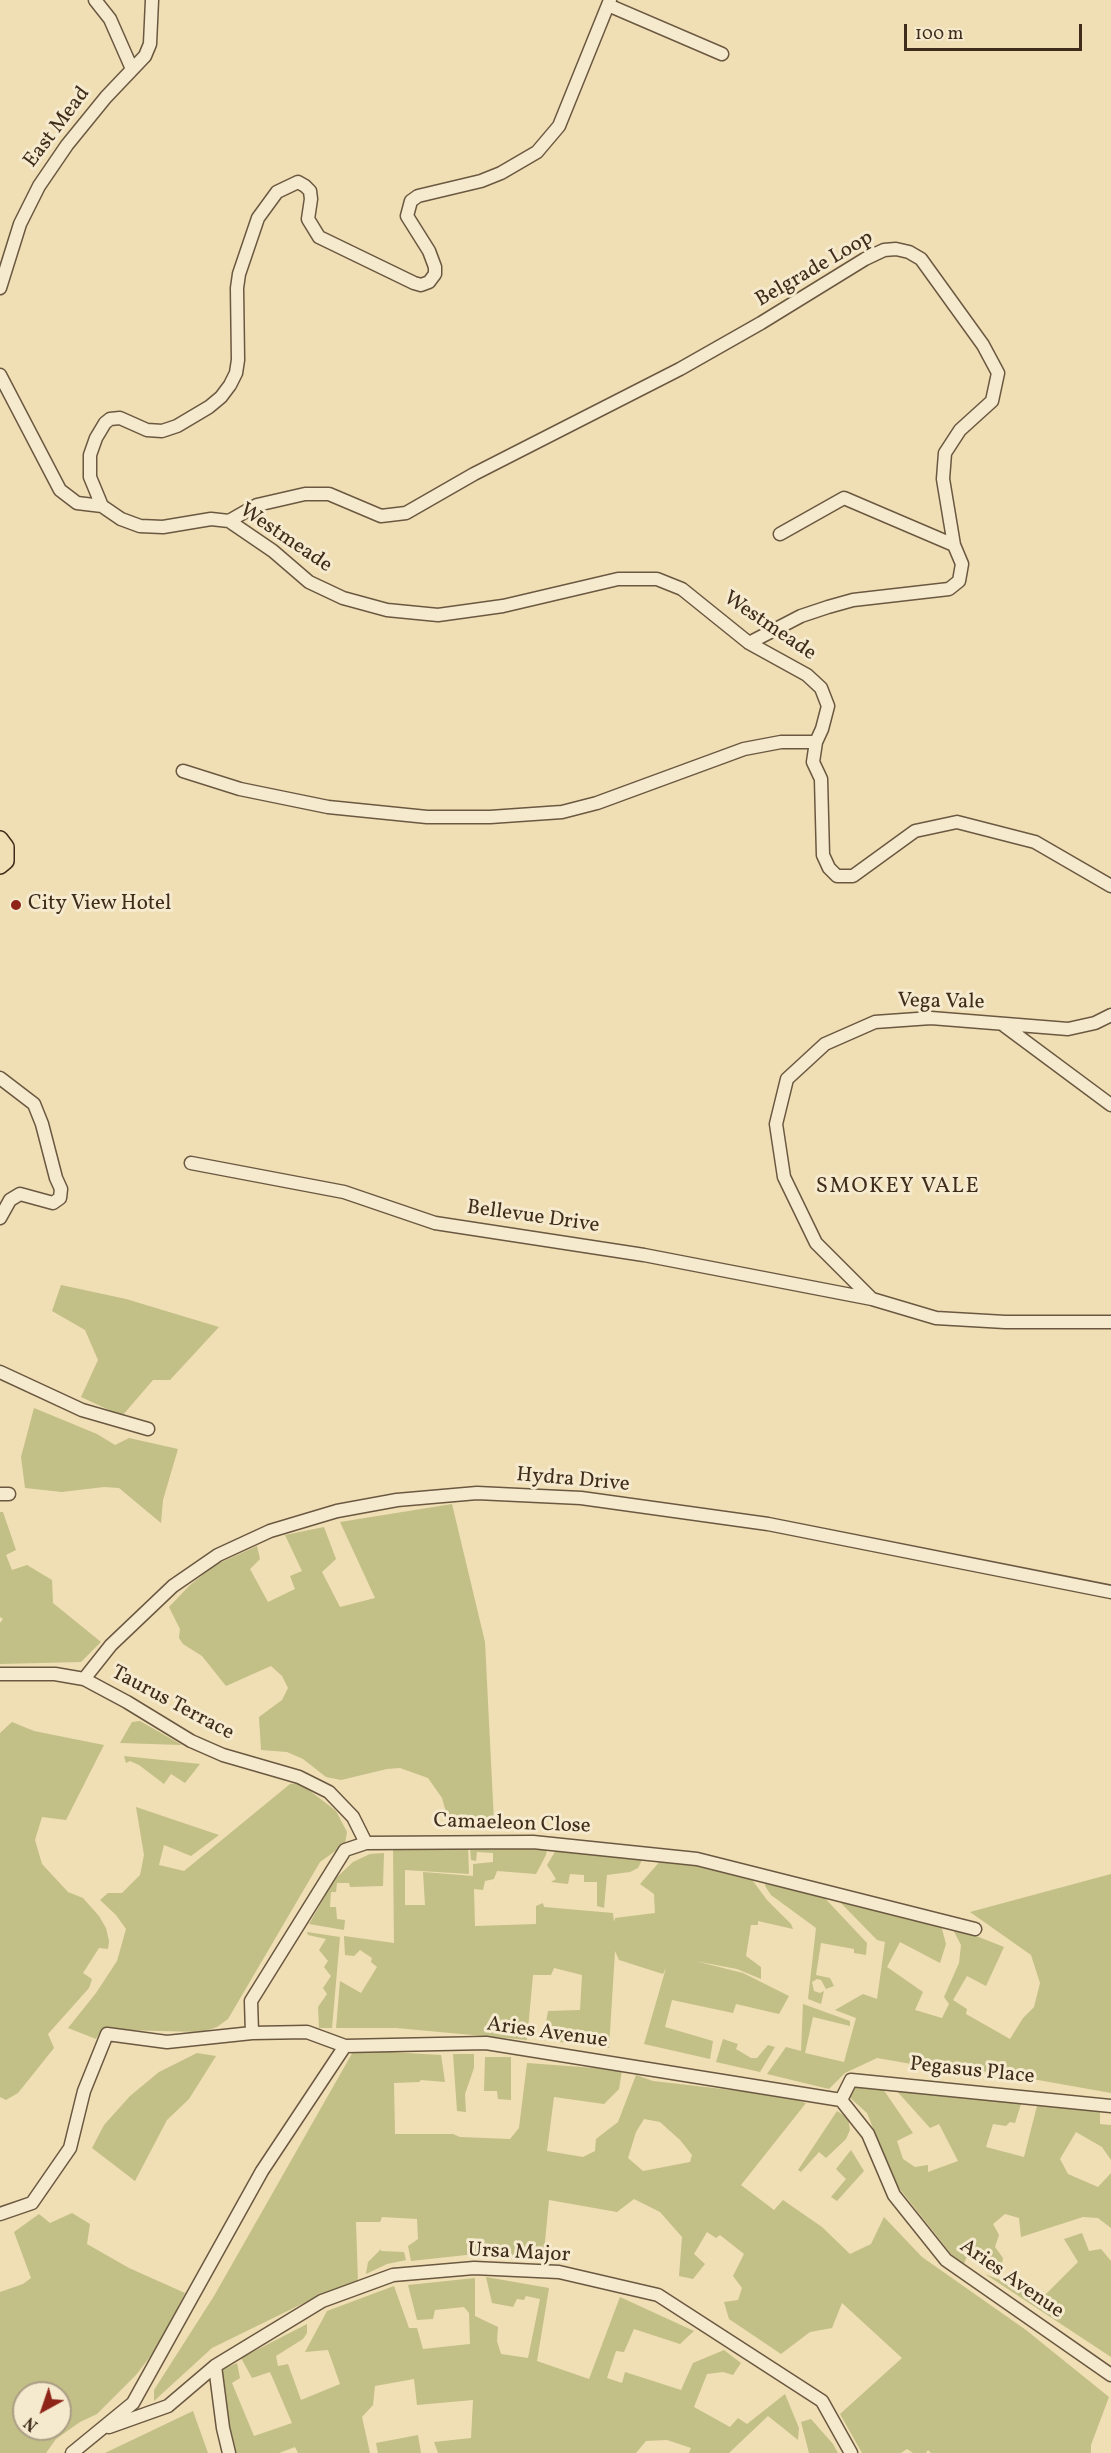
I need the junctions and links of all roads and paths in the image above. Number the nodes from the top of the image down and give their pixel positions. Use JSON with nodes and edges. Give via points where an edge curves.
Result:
{"nodes":[{"id":1,"x":95,"y":0,"type":"edge"},
{"id":2,"x":152,"y":0,"type":"edge"},
{"id":3,"x":609,"y":2,"type":"edge"},
{"id":4,"x":722,"y":54,"type":"dead end"},
{"id":5,"x":132,"y":69,"type":"junction"},
{"id":6,"x":0,"y":288,"type":"edge"},
{"id":7,"x":0,"y":375,"type":"edge"},
{"id":8,"x":102,"y":506,"type":"junction"},
{"id":9,"x":229,"y":521,"type":"junction"},
{"id":10,"x":780,"y":534,"type":"dead end"},
{"id":11,"x":954,"y":545,"type":"junction"},
{"id":12,"x":749,"y":643,"type":"junction"},
{"id":13,"x":816,"y":742,"type":"junction"},
{"id":14,"x":183,"y":771,"type":"dead end"},
{"id":15,"x":0,"y":839,"type":"edge"},
{"id":16,"x":0,"y":866,"type":"edge"},
{"id":17,"x":1111,"y":886,"type":"edge"},
{"id":18,"x":1111,"y":1015,"type":"edge"},
{"id":19,"x":1001,"y":1023,"type":"junction"},
{"id":20,"x":0,"y":1078,"type":"edge"},
{"id":21,"x":1111,"y":1105,"type":"edge"},
{"id":22,"x":190,"y":1163,"type":"dead end"},
{"id":23,"x":0,"y":1218,"type":"edge"},
{"id":24,"x":872,"y":1299,"type":"junction"},
{"id":25,"x":1111,"y":1322,"type":"edge"},
{"id":26,"x":0,"y":1372,"type":"edge"},
{"id":27,"x":148,"y":1429,"type":"dead end"},
{"id":28,"x":1111,"y":1592,"type":"edge"},
{"id":29,"x":0,"y":1674,"type":"edge"},
{"id":30,"x":84,"y":1679,"type":"junction"},
{"id":31,"x":366,"y":1843,"type":"junction"},
{"id":32,"x":975,"y":1929,"type":"dead end"},
{"id":33,"x":252,"y":2033,"type":"junction"},
{"id":34,"x":345,"y":2046,"type":"junction"},
{"id":35,"x":841,"y":2100,"type":"junction"},
{"id":36,"x":1111,"y":2106,"type":"edge"},
{"id":37,"x":0,"y":2214,"type":"edge"},
{"id":38,"x":215,"y":2366,"type":"junction"},
{"id":39,"x":1111,"y":2375,"type":"edge"},
{"id":40,"x":100,"y":2430,"type":"junction"},
{"id":41,"x":72,"y":2453,"type":"edge"},
{"id":42,"x":229,"y":2453,"type":"edge"},
{"id":43,"x":851,"y":2453,"type":"edge"}],
"edges":[{"from":1,"to":5,"type":"street","via":[[120,38]]},
{"from":2,"to":5,"type":"street","name":"East Mead","via":[[150,44]]},
{"from":3,"to":4,"type":"street"},
{"from":3,"to":8,"type":"street","via":[[559,126],[537,152],[481,181],[417,196],[411,201],[407,216],[435,267],[429,282],[414,283],[319,237],[308,219],[310,191],[305,186],[298,182],[277,192],[258,218],[239,274],[238,360],[230,385],[209,407],[162,431],[147,430],[120,418],[105,423],[90,455],[90,477]]},
{"from":5,"to":6,"type":"street","name":"East Mead","via":[[67,145],[39,186],[20,224]]},
{"from":7,"to":8,"type":"street","via":[[60,490],[77,503]]},
{"from":8,"to":9,"type":"street","name":"Westmeade","via":[[140,526],[163,527],[211,519]]},
{"from":9,"to":11,"type":"street","name":"Belgrade Loop","via":[[257,505],[305,494],[329,494],[381,516],[406,513],[680,369],[865,260],[884,250],[896,249],[921,259],[983,345],[998,373],[992,401],[960,430],[945,453],[943,479]]},
{"from":9,"to":12,"type":"street","name":"Westmeade","via":[[309,582],[343,598],[387,610],[438,615],[503,606],[618,579],[657,579],[682,590]]},
{"from":10,"to":11,"type":"street","via":[[844,498]]},
{"from":11,"to":12,"type":"street","name":"Belgrade Loop","via":[[962,572],[949,589],[853,600],[801,616]]},
{"from":12,"to":13,"type":"street","name":"Westmeade","via":[[807,675],[821,688],[828,706]]},
{"from":13,"to":14,"type":"street","via":[[744,748],[597,803],[562,812],[489,817],[427,817],[328,807],[240,789]]},
{"from":13,"to":17,"type":"street","via":[[813,762],[821,779],[823,855],[837,876],[853,876],[915,831],[957,822],[1035,842]]},
{"from":15,"to":16,"type":"main road","via":[[6,847],[6,861]]},
{"from":18,"to":19,"type":"street","name":"Vega Vale","via":[[1068,1029]]},
{"from":19,"to":21,"type":"street"},
{"from":19,"to":24,"type":"street","name":"Vega Vale","via":[[931,1018],[875,1022],[825,1044],[787,1079],[776,1124],[784,1177],[816,1243]]},
{"from":20,"to":23,"type":"street","via":[[33,1104],[61,1189],[60,1198],[53,1203],[20,1194],[10,1200]]},
{"from":22,"to":24,"type":"street","name":"Bellevue Drive","via":[[344,1192],[435,1223],[644,1254]]},
{"from":24,"to":25,"type":"street","name":"Bellevue Drive","via":[[936,1318]]},
{"from":26,"to":27,"type":"street","via":[[82,1410]]},
{"from":28,"to":30,"type":"street","name":"Hydra Drive","via":[[768,1524],[580,1498],[477,1493],[397,1500],[337,1511],[270,1531],[218,1555],[173,1586],[111,1645]]},
{"from":29,"to":30,"type":"street","name":"Taurus Terrace","via":[[55,1674]]},
{"from":30,"to":31,"type":"street","name":"Taurus Terrace","via":[[191,1741],[223,1755],[299,1777],[329,1792],[353,1817]]},
{"from":31,"to":32,"type":"street","name":"Camaeleon Close","via":[[532,1842],[697,1859]]},
{"from":31,"to":33,"type":"street","name":"Camaeleon Close","via":[[345,1850],[251,2001]]},
{"from":33,"to":34,"type":"street","via":[[307,2032]]},
{"from":33,"to":37,"type":"street","via":[[167,2042],[107,2034],[84,2091],[70,2148],[32,2203]]},
{"from":34,"to":35,"type":"street","name":"Aries Avenue","via":[[486,2043]]},
{"from":34,"to":40,"type":"street","via":[[262,2171],[133,2403]]},
{"from":35,"to":36,"type":"street","name":"Pegasus Place","via":[[851,2080]]},
{"from":35,"to":39,"type":"street","name":"Aries Avenue","via":[[868,2134],[894,2195],[946,2260]]},
{"from":38,"to":40,"type":"street","name":"Ursa Major","via":[[168,2406]]},
{"from":38,"to":42,"type":"street"},
{"from":38,"to":43,"type":"street","name":"Ursa Major","via":[[322,2301],[393,2276],[474,2268],[559,2272],[658,2295],[822,2401]]},
{"from":40,"to":41,"type":"street"}]}
